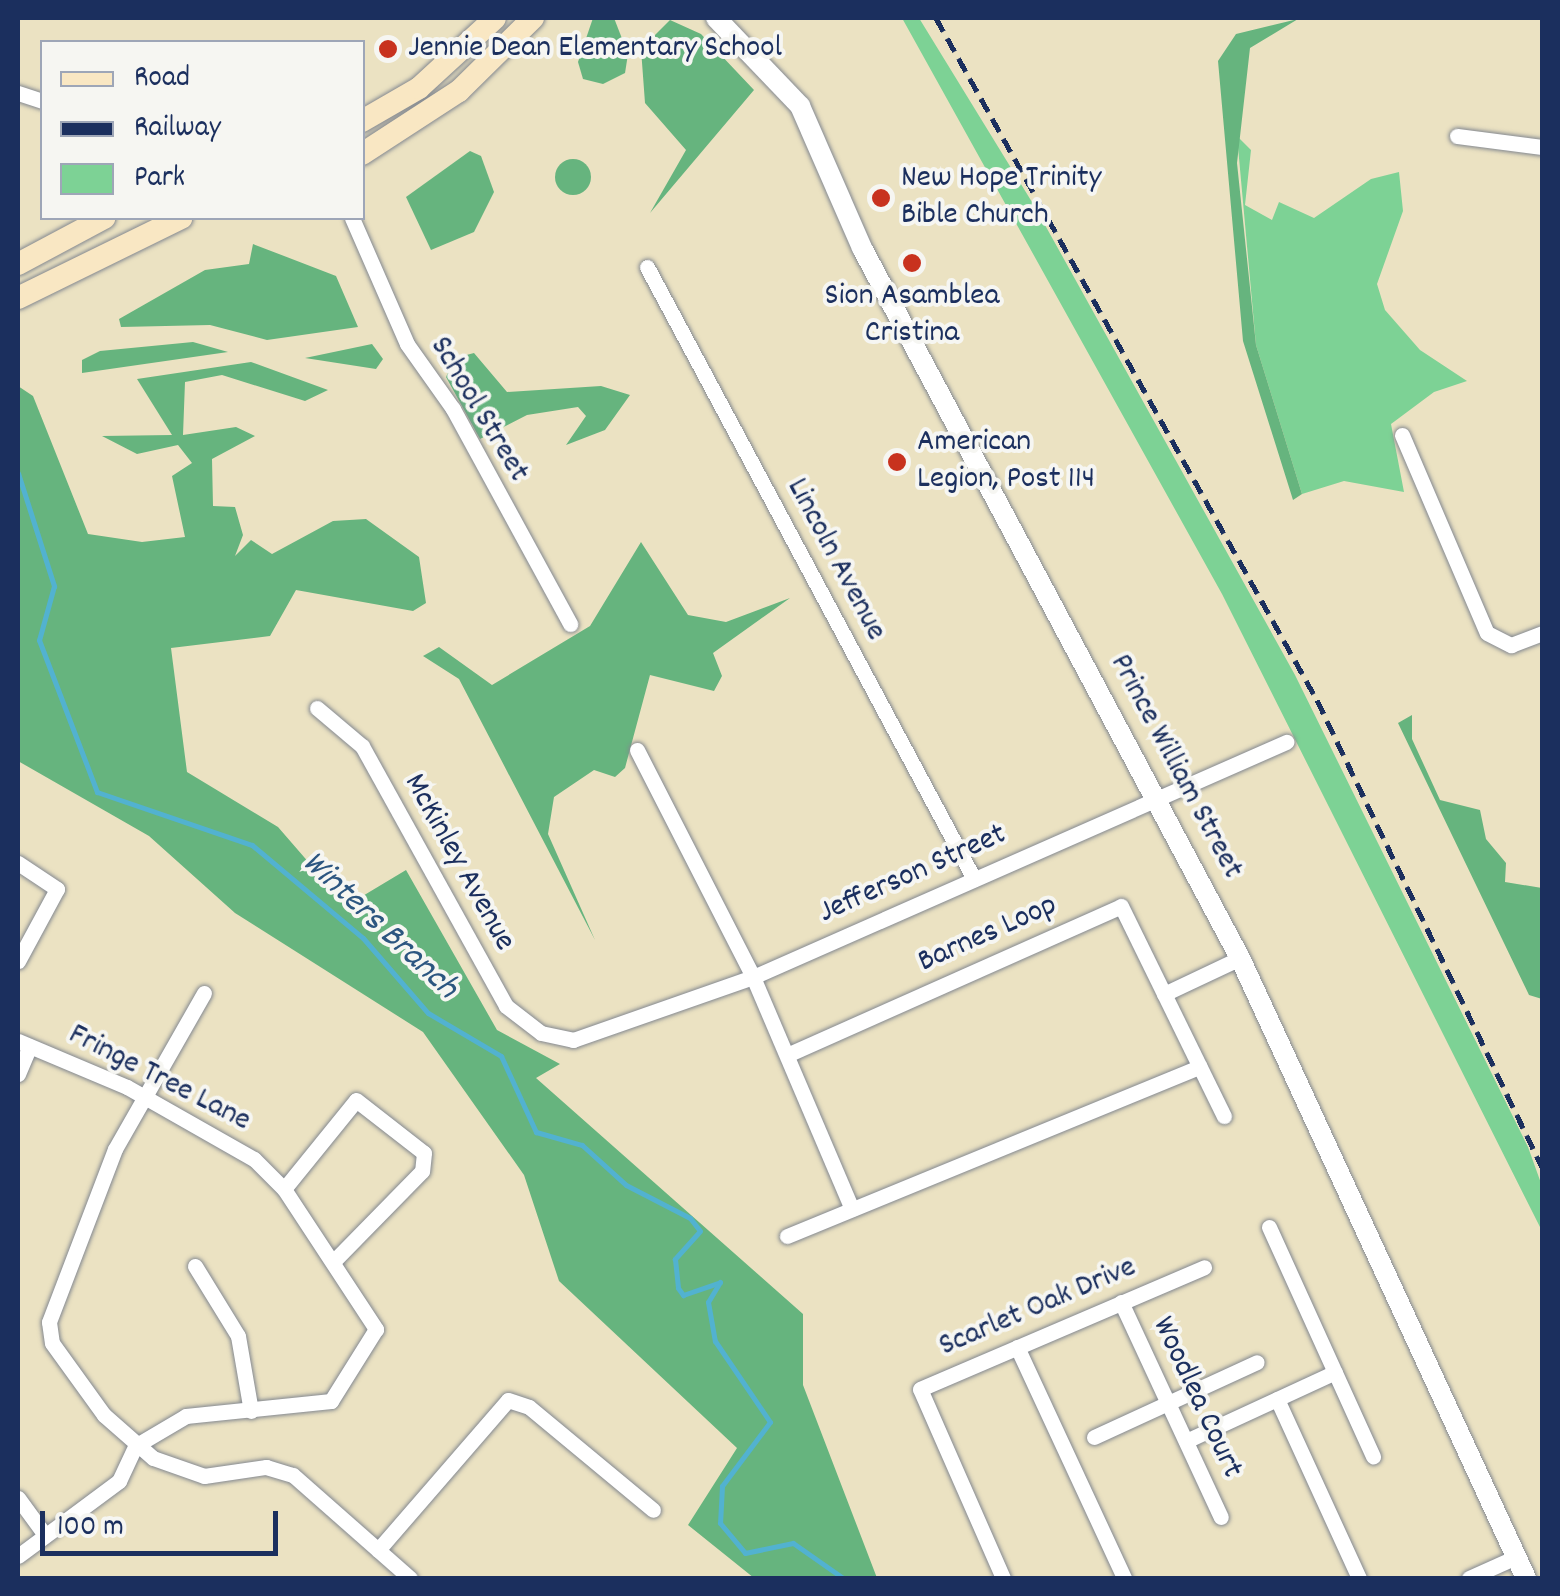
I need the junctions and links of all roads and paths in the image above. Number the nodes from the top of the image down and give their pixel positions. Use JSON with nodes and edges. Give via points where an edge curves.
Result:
{"nodes":[{"id":1,"x":495,"y":18,"type":"edge"},
{"id":2,"x":533,"y":18,"type":"edge"},
{"id":3,"x":716,"y":18,"type":"edge"},
{"id":4,"x":365,"y":119,"type":"edge"},
{"id":5,"x":1457,"y":136,"type":"dead end"},
{"id":6,"x":1542,"y":147,"type":"edge"},
{"id":7,"x":365,"y":152,"type":"edge"},
{"id":8,"x":100,"y":220,"type":"edge"},
{"id":9,"x":167,"y":220,"type":"edge"},
{"id":10,"x":353,"y":220,"type":"edge"},
{"id":11,"x":18,"y":264,"type":"edge"},
{"id":12,"x":647,"y":266,"type":"dead end"},
{"id":13,"x":18,"y":298,"type":"edge"},
{"id":14,"x":1402,"y":435,"type":"dead end"},
{"id":15,"x":570,"y":624,"type":"dead end"},
{"id":16,"x":1542,"y":634,"type":"edge"},
{"id":17,"x":317,"y":708,"type":"dead end"},
{"id":18,"x":1286,"y":742,"type":"dead end"},
{"id":19,"x":636,"y":750,"type":"dead end"},
{"id":20,"x":1156,"y":792,"type":"junction"},
{"id":21,"x":18,"y":864,"type":"edge"},
{"id":22,"x":974,"y":879,"type":"junction"},
{"id":23,"x":1240,"y":958,"type":"junction"},
{"id":24,"x":18,"y":960,"type":"edge"},
{"id":25,"x":754,"y":977,"type":"junction"},
{"id":26,"x":204,"y":993,"type":"dead end"},
{"id":27,"x":1164,"y":994,"type":"junction"},
{"id":28,"x":556,"y":1038,"type":"joint"},
{"id":29,"x":24,"y":1043,"type":"edge"},
{"id":30,"x":789,"y":1054,"type":"junction"},
{"id":31,"x":1200,"y":1067,"type":"junction"},
{"id":32,"x":18,"y":1074,"type":"edge"},
{"id":33,"x":141,"y":1094,"type":"junction"},
{"id":34,"x":1224,"y":1116,"type":"dead end"},
{"id":35,"x":284,"y":1189,"type":"junction"},
{"id":36,"x":852,"y":1210,"type":"junction"},
{"id":37,"x":1268,"y":1227,"type":"dead end"},
{"id":38,"x":787,"y":1236,"type":"dead end"},
{"id":39,"x":334,"y":1261,"type":"junction"},
{"id":40,"x":195,"y":1266,"type":"dead end"},
{"id":41,"x":1204,"y":1267,"type":"dead end"},
{"id":42,"x":1122,"y":1302,"type":"junction"},
{"id":43,"x":1017,"y":1347,"type":"junction"},
{"id":44,"x":1257,"y":1362,"type":"dead end"},
{"id":45,"x":1334,"y":1372,"type":"junction"},
{"id":46,"x":1277,"y":1399,"type":"junction"},
{"id":47,"x":1168,"y":1403,"type":"junction"},
{"id":48,"x":251,"y":1411,"type":"junction"},
{"id":49,"x":1094,"y":1437,"type":"dead end"},
{"id":50,"x":1186,"y":1441,"type":"junction"},
{"id":51,"x":135,"y":1446,"type":"junction"},
{"id":52,"x":1373,"y":1456,"type":"dead end"},
{"id":53,"x":18,"y":1498,"type":"edge"},
{"id":54,"x":654,"y":1510,"type":"dead end"},
{"id":55,"x":1221,"y":1517,"type":"dead end"},
{"id":56,"x":45,"y":1535,"type":"junction"},
{"id":57,"x":378,"y":1550,"type":"junction"},
{"id":58,"x":18,"y":1556,"type":"edge"},
{"id":59,"x":1516,"y":1557,"type":"junction"},
{"id":60,"x":410,"y":1578,"type":"edge"},
{"id":61,"x":1003,"y":1578,"type":"edge"},
{"id":62,"x":1124,"y":1578,"type":"edge"},
{"id":63,"x":1360,"y":1578,"type":"edge"},
{"id":64,"x":1469,"y":1578,"type":"edge"},
{"id":65,"x":1526,"y":1578,"type":"edge"}],
"edges":[{"from":1,"to":4,"type":"main road","via":[[419,88]]},
{"from":2,"to":7,"type":"main road","via":[[460,92]]},
{"from":3,"to":20,"type":"street","name":"Prince William Street","via":[[800,106],[862,248]]},
{"from":5,"to":6,"type":"street"},
{"from":8,"to":11,"type":"main road"},
{"from":9,"to":13,"type":"main road"},
{"from":10,"to":15,"type":"street","name":"School Street","via":[[407,344],[440,386]]},
{"from":12,"to":22,"type":"street","name":"Lincoln Avenue"},
{"from":14,"to":16,"type":"street","via":[[1480,622],[1502,644]]},
{"from":17,"to":28,"type":"street","name":"McKinley Avenue","via":[[362,746],[506,1006]]},
{"from":18,"to":20,"type":"street","name":"Jefferson Street"},
{"from":19,"to":25,"type":"street"},
{"from":20,"to":22,"type":"street","name":"Jefferson Street"},
{"from":20,"to":23,"type":"street","name":"Prince William Street"},
{"from":21,"to":24,"type":"street","via":[[57,889]]},
{"from":22,"to":25,"type":"street","name":"Jefferson Street"},
{"from":23,"to":27,"type":"street"},
{"from":23,"to":59,"type":"street","name":"Prince William Street"},
{"from":25,"to":28,"type":"street","name":"Jefferson Street","via":[[618,1030]]},
{"from":25,"to":30,"type":"street"},
{"from":26,"to":33,"type":"street"},
{"from":27,"to":30,"type":"street","name":"Barnes Loop","via":[[1120,906]]},
{"from":27,"to":31,"type":"street","name":"Barnes Loop"},
{"from":29,"to":32,"type":"street"},
{"from":29,"to":33,"type":"street","name":"Fringe Tree Lane"},
{"from":30,"to":36,"type":"street"},
{"from":31,"to":34,"type":"street","name":"Barnes Loop"},
{"from":31,"to":36,"type":"street"},
{"from":33,"to":35,"type":"street","name":"Fringe Tree Lane","via":[[254,1159]]},
{"from":33,"to":51,"type":"street","via":[[49,1332]]},
{"from":35,"to":39,"type":"street","name":"Fringe Tree Lane"},
{"from":35,"to":39,"type":"street","via":[[356,1100],[424,1153],[422,1171]]},
{"from":36,"to":38,"type":"street"},
{"from":37,"to":45,"type":"street"},
{"from":39,"to":48,"type":"street","name":"Fringe Tree Lane","via":[[373,1318],[375,1341],[331,1401]]},
{"from":40,"to":48,"type":"street","via":[[238,1336]]},
{"from":41,"to":42,"type":"street","name":"Scarlet Oak Drive"},
{"from":42,"to":43,"type":"street","name":"Scarlet Oak Drive"},
{"from":42,"to":47,"type":"street","name":"Woodlea Court"},
{"from":43,"to":61,"type":"street","name":"Scarlet Oak Drive","via":[[917,1395]]},
{"from":43,"to":62,"type":"street"},
{"from":44,"to":47,"type":"street"},
{"from":45,"to":46,"type":"street"},
{"from":45,"to":52,"type":"street"},
{"from":46,"to":50,"type":"street"},
{"from":46,"to":63,"type":"street"},
{"from":47,"to":49,"type":"street"},
{"from":47,"to":50,"type":"street","name":"Woodlea Court"},
{"from":48,"to":51,"type":"street","name":"Fringe Tree Lane","via":[[186,1416]]},
{"from":50,"to":55,"type":"street","name":"Woodlea Court"},
{"from":51,"to":56,"type":"street","via":[[120,1481]]},
{"from":51,"to":57,"type":"street","via":[[192,1475],[282,1471]]},
{"from":53,"to":56,"type":"street"},
{"from":54,"to":57,"type":"street","via":[[529,1408],[508,1400]]},
{"from":56,"to":58,"type":"street"},
{"from":57,"to":60,"type":"street"},
{"from":59,"to":64,"type":"street"},
{"from":59,"to":65,"type":"street","name":"Prince William Street"}]}
